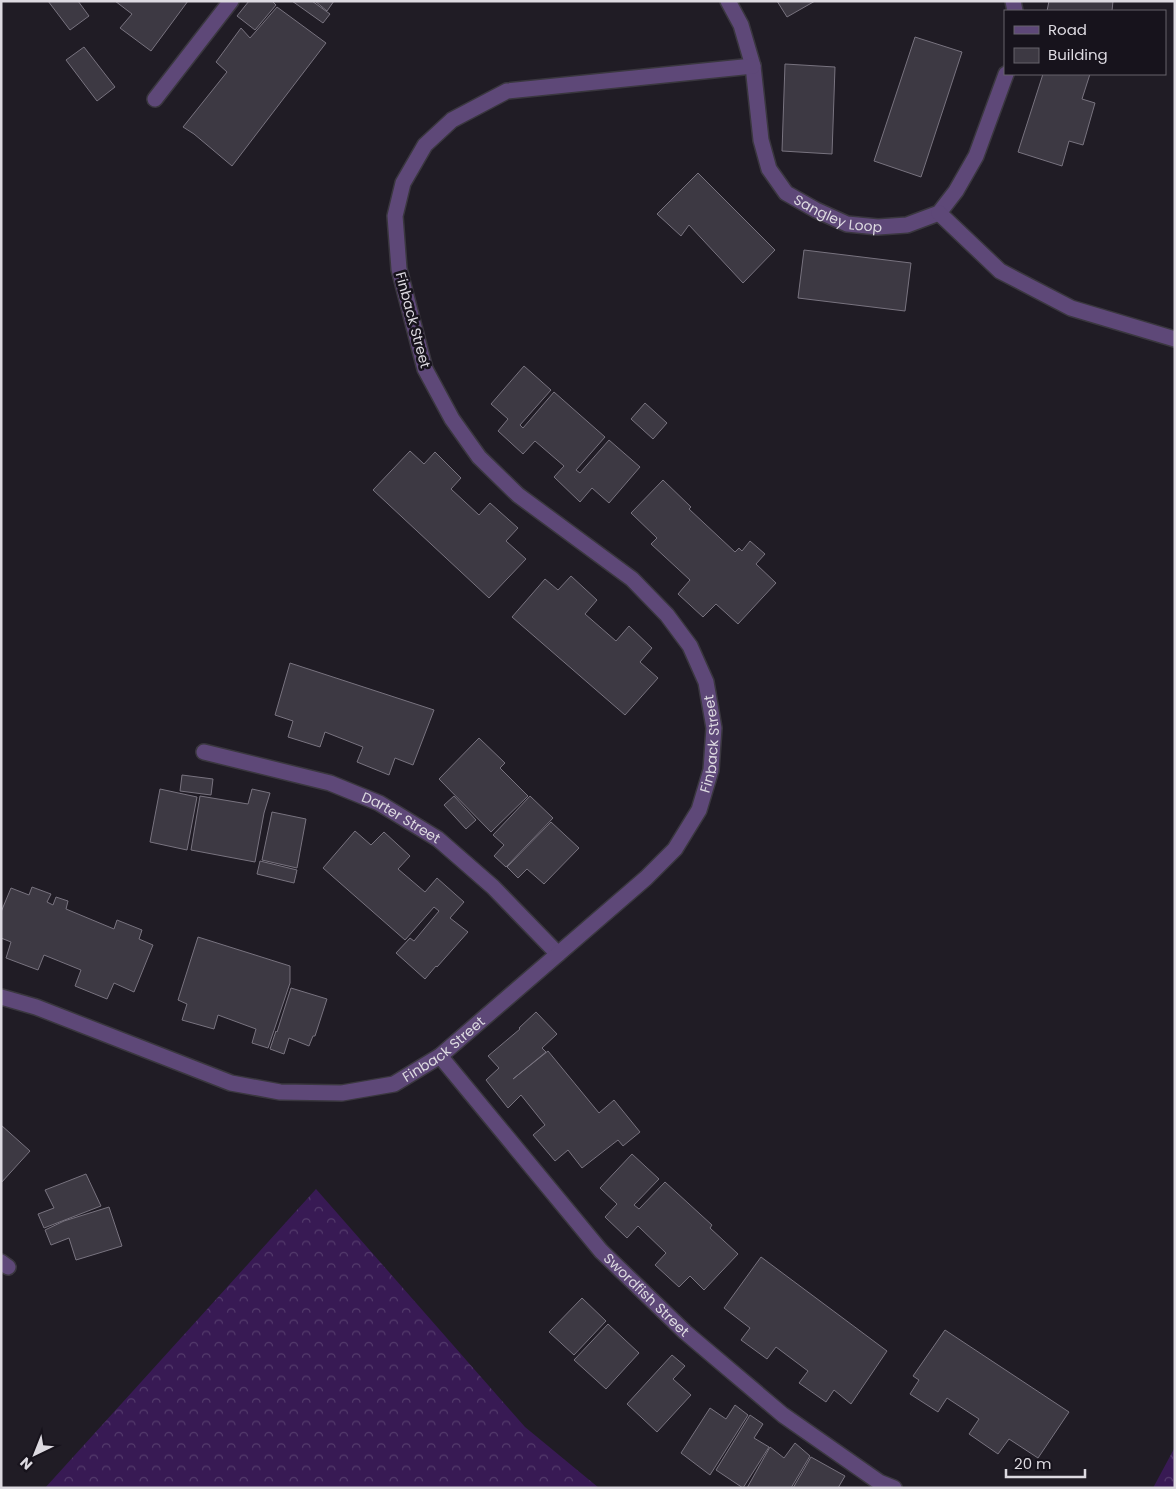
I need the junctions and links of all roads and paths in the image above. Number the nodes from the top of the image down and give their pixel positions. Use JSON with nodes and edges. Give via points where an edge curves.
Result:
{"nodes":[{"id":1,"x":231,"y":1,"type":"edge"},
{"id":2,"x":728,"y":1,"type":"edge"},
{"id":3,"x":753,"y":66,"type":"junction"},
{"id":4,"x":1006,"y":75,"type":"edge"},
{"id":5,"x":155,"y":99,"type":"dead end"},
{"id":6,"x":939,"y":213,"type":"junction"},
{"id":7,"x":1175,"y":339,"type":"edge"},
{"id":8,"x":204,"y":752,"type":"dead end"},
{"id":9,"x":558,"y":954,"type":"junction"},
{"id":10,"x":1,"y":998,"type":"edge"},
{"id":11,"x":440,"y":1056,"type":"junction"},
{"id":12,"x":894,"y":1488,"type":"edge"}],
"edges":[{"from":1,"to":5,"type":"street"},
{"from":2,"to":3,"type":"street","name":"Sangley Loop","via":[[741,25]]},
{"from":3,"to":6,"type":"street","name":"Sangley Loop","via":[[761,140],[769,169],[786,193],[847,224],[907,225]]},
{"from":3,"to":9,"type":"street","name":"Finback Street","via":[[507,92],[452,120],[425,145],[403,183],[394,216],[399,269],[425,369],[452,419],[479,457],[518,495],[632,579],[667,615],[690,646],[706,682],[714,728],[711,770],[699,810],[674,849],[652,872]]},
{"from":4,"to":6,"type":"street","via":[[976,156]]},
{"from":6,"to":7,"type":"street","via":[[1000,272],[1071,308]]},
{"from":8,"to":9,"type":"street","name":"Darter Street","via":[[330,783],[379,802],[438,839],[493,887]]},
{"from":9,"to":11,"type":"street","name":"Finback Street"},
{"from":10,"to":11,"type":"street","name":"Finback Street","via":[[36,1007],[231,1083],[280,1092],[342,1093],[394,1084]]},
{"from":11,"to":12,"type":"street","name":"Swordfish Street","via":[[601,1251],[685,1332],[783,1415],[879,1482]]}]}
